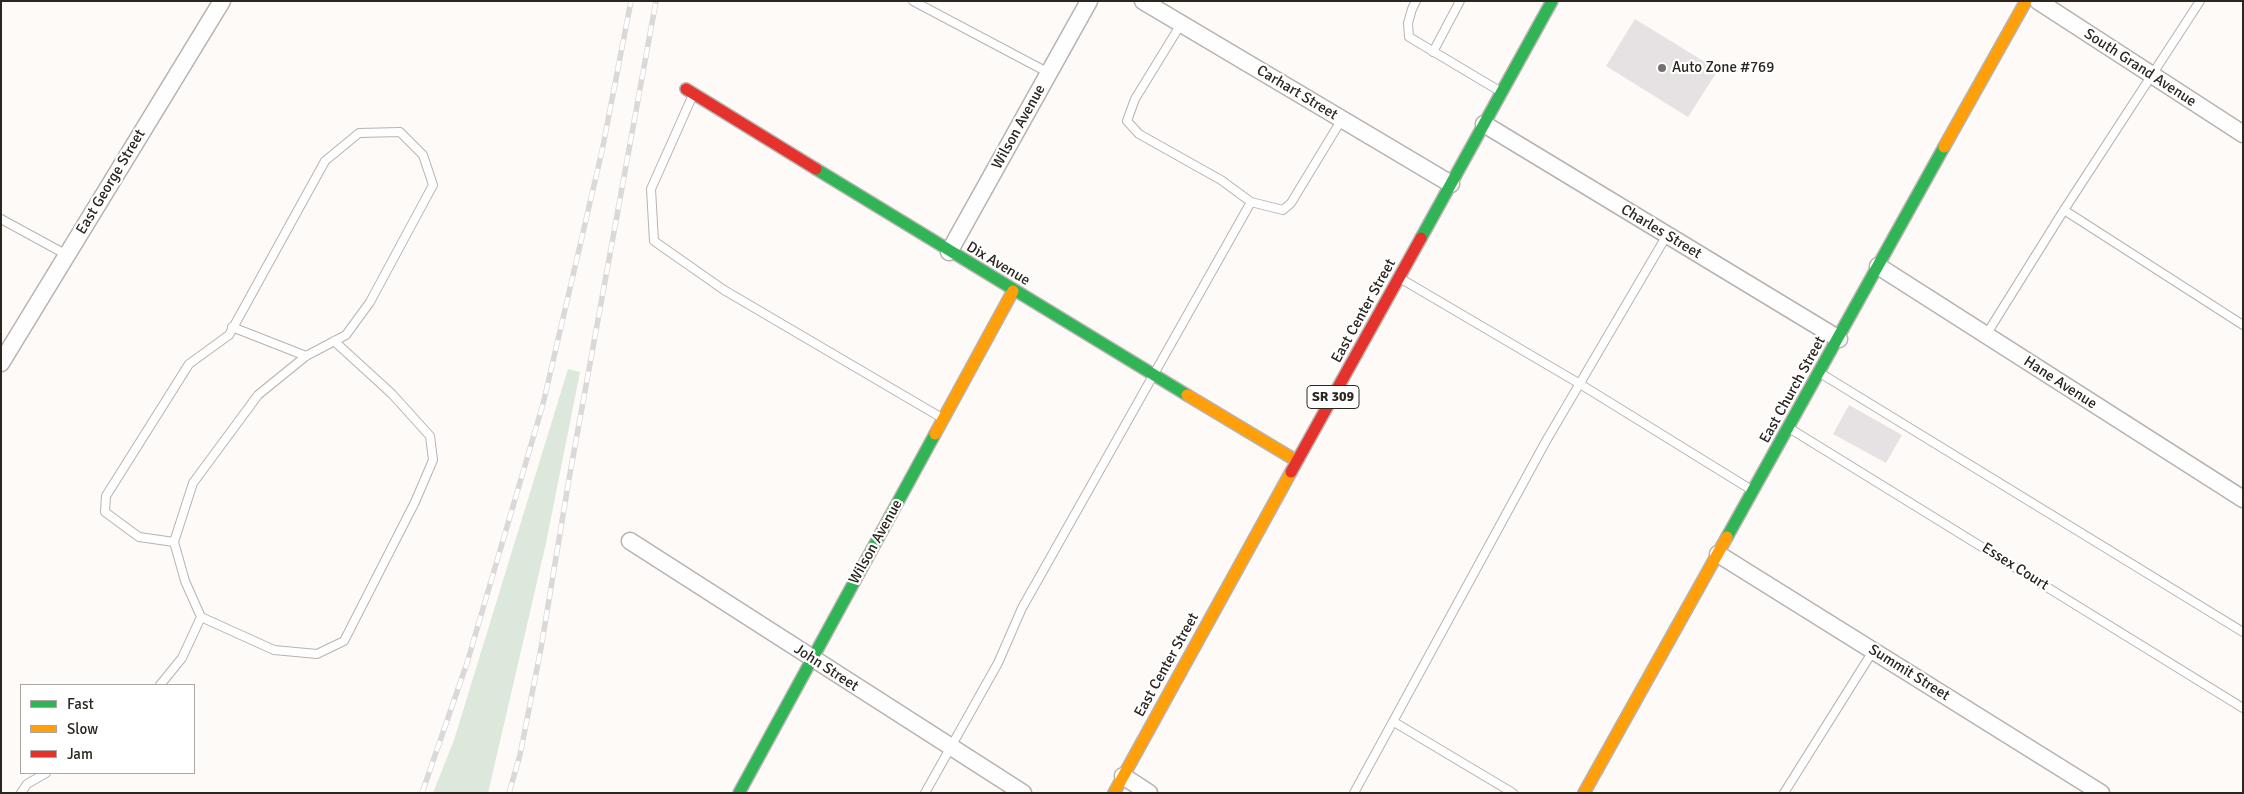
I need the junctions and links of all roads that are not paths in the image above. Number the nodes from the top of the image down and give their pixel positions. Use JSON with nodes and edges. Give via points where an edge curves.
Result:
{"nodes":[{"id":1,"x":222,"y":1,"type":"edge"},
{"id":2,"x":913,"y":1,"type":"edge"},
{"id":3,"x":1089,"y":1,"type":"edge"},
{"id":4,"x":1143,"y":1,"type":"edge"},
{"id":5,"x":1416,"y":1,"type":"edge"},
{"id":6,"x":1460,"y":1,"type":"edge"},
{"id":7,"x":2026,"y":1,"type":"edge"},
{"id":8,"x":2038,"y":1,"type":"edge"},
{"id":9,"x":2200,"y":1,"type":"edge"},
{"id":10,"x":1548,"y":3,"type":"edge"},
{"id":11,"x":1181,"y":24,"type":"junction"},
{"id":12,"x":1433,"y":52,"type":"junction"},
{"id":13,"x":1049,"y":73,"type":"junction"},
{"id":14,"x":2151,"y":75,"type":"junction"},
{"id":15,"x":690,"y":91,"type":"joint"},
{"id":16,"x":1502,"y":92,"type":"junction"},
{"id":17,"x":1342,"y":119,"type":"junction"},
{"id":18,"x":1484,"y":124,"type":"junction"},
{"id":19,"x":2243,"y":134,"type":"edge"},
{"id":20,"x":1451,"y":184,"type":"junction"},
{"id":21,"x":1251,"y":202,"type":"junction"},
{"id":22,"x":2064,"y":210,"type":"junction"},
{"id":23,"x":1,"y":218,"type":"edge"},
{"id":24,"x":1667,"y":235,"type":"junction"},
{"id":25,"x":949,"y":252,"type":"junction"},
{"id":26,"x":67,"y":256,"type":"junction"},
{"id":27,"x":1878,"y":266,"type":"junction"},
{"id":28,"x":1400,"y":278,"type":"junction"},
{"id":29,"x":1013,"y":291,"type":"junction"},
{"id":30,"x":2243,"y":325,"type":"edge"},
{"id":31,"x":232,"y":328,"type":"junction"},
{"id":32,"x":1986,"y":335,"type":"junction"},
{"id":33,"x":1839,"y":338,"type":"junction"},
{"id":34,"x":334,"y":341,"type":"junction"},
{"id":35,"x":306,"y":356,"type":"junction"},
{"id":36,"x":1,"y":363,"type":"edge"},
{"id":37,"x":1819,"y":373,"type":"junction"},
{"id":38,"x":1154,"y":376,"type":"junction"},
{"id":39,"x":1580,"y":384,"type":"junction"},
{"id":40,"x":943,"y":419,"type":"junction"},
{"id":41,"x":1788,"y":427,"type":"junction"},
{"id":42,"x":1296,"y":461,"type":"junction"},
{"id":43,"x":1754,"y":492,"type":"junction"},
{"id":44,"x":2243,"y":499,"type":"edge"},
{"id":45,"x":630,"y":541,"type":"dead end"},
{"id":46,"x":174,"y":542,"type":"junction"},
{"id":47,"x":1718,"y":554,"type":"junction"},
{"id":48,"x":201,"y":617,"type":"junction"},
{"id":49,"x":2243,"y":632,"type":"edge"},
{"id":50,"x":1873,"y":651,"type":"junction"},
{"id":51,"x":813,"y":659,"type":"junction"},
{"id":52,"x":161,"y":684,"type":"edge"},
{"id":53,"x":2243,"y":708,"type":"edge"},
{"id":54,"x":1394,"y":722,"type":"junction"},
{"id":55,"x":950,"y":747,"type":"junction"},
{"id":56,"x":44,"y":774,"type":"edge"},
{"id":57,"x":1123,"y":776,"type":"junction"},
{"id":58,"x":21,"y":793,"type":"edge"},
{"id":59,"x":738,"y":793,"type":"edge"},
{"id":60,"x":925,"y":793,"type":"edge"},
{"id":61,"x":1023,"y":793,"type":"edge"},
{"id":62,"x":1114,"y":793,"type":"edge"},
{"id":63,"x":1149,"y":793,"type":"edge"},
{"id":64,"x":1354,"y":793,"type":"edge"},
{"id":65,"x":1513,"y":793,"type":"edge"},
{"id":66,"x":1584,"y":793,"type":"edge"},
{"id":67,"x":1784,"y":793,"type":"edge"},
{"id":68,"x":2101,"y":793,"type":"edge"}],
"edges":[{"from":1,"to":26,"type":"street","name":"East George Street"},
{"from":2,"to":13,"type":"lane"},
{"from":3,"to":13,"type":"street","name":"Wilson Avenue"},
{"from":4,"to":11,"type":"street","name":"Carhart Street"},
{"from":5,"to":12,"type":"lane","via":[[1408,23],[1409,37]]},
{"from":6,"to":12,"type":"lane"},
{"from":7,"to":27,"type":"street","name":"East Church Street"},
{"from":8,"to":14,"type":"street","name":"South Grand Avenue"},
{"from":9,"to":14,"type":"lane"},
{"from":10,"to":16,"type":"street","name":"East Center Street","number":"SR 309"},
{"from":11,"to":17,"type":"street","name":"Carhart Street"},
{"from":11,"to":21,"type":"lane","via":[[1135,99],[1127,121],[1139,134],[1221,180]]},
{"from":12,"to":16,"type":"lane"},
{"from":13,"to":25,"type":"street","name":"Wilson Avenue"},
{"from":14,"to":19,"type":"street","name":"South Grand Avenue"},
{"from":14,"to":22,"type":"lane"},
{"from":15,"to":25,"type":"street","name":"Dix Avenue"},
{"from":15,"to":40,"type":"lane","via":[[651,189],[654,241],[724,290]]},
{"from":16,"to":18,"type":"street","name":"East Center Street","number":"SR 309"},
{"from":17,"to":20,"type":"street","name":"Carhart Street"},
{"from":17,"to":21,"type":"lane","via":[[1291,203],[1282,210]]},
{"from":18,"to":20,"type":"street","name":"East Center Street","number":"SR 309"},
{"from":18,"to":24,"type":"street","name":"Charles Street"},
{"from":20,"to":28,"type":"street","name":"East Center Street","number":"SR 309"},
{"from":21,"to":38,"type":"lane"},
{"from":22,"to":30,"type":"lane"},
{"from":22,"to":32,"type":"lane"},
{"from":23,"to":26,"type":"lane"},
{"from":24,"to":33,"type":"street","name":"Charles Street"},
{"from":24,"to":39,"type":"lane"},
{"from":25,"to":29,"type":"street","name":"Dix Avenue"},
{"from":26,"to":36,"type":"street","name":"East George Street"},
{"from":27,"to":32,"type":"street","name":"Hane Avenue"},
{"from":27,"to":33,"type":"street","name":"East Church Street"},
{"from":28,"to":39,"type":"lane"},
{"from":28,"to":42,"type":"street","name":"East Center Street","number":"SR 309"},
{"from":29,"to":38,"type":"street","name":"Dix Avenue"},
{"from":29,"to":40,"type":"street","name":"Wilson Avenue"},
{"from":31,"to":34,"type":"lane","via":[[325,162],[360,133],[400,132],[423,155],[433,185],[370,302],[346,335]]},
{"from":31,"to":35,"type":"lane"},
{"from":31,"to":46,"type":"lane","via":[[229,335],[189,364],[106,496],[105,512],[139,537]]},
{"from":32,"to":44,"type":"street","name":"Hane Avenue"},
{"from":33,"to":37,"type":"street","name":"East Church Street"},
{"from":34,"to":35,"type":"lane"},
{"from":34,"to":48,"type":"lane","via":[[392,394],[430,436],[433,460],[415,502],[344,641],[317,654],[274,650]]},
{"from":35,"to":46,"type":"lane","via":[[258,395],[193,483]]},
{"from":37,"to":41,"type":"street","name":"East Church Street"},
{"from":37,"to":49,"type":"lane"},
{"from":38,"to":42,"type":"street","name":"Dix Avenue"},
{"from":38,"to":55,"type":"lane","via":[[1022,608],[998,664]]},
{"from":39,"to":43,"type":"lane"},
{"from":39,"to":54,"type":"lane"},
{"from":40,"to":51,"type":"street","name":"Wilson Avenue"},
{"from":41,"to":43,"type":"street","name":"East Church Street"},
{"from":41,"to":53,"type":"lane","name":"Essex Court"},
{"from":42,"to":57,"type":"street","name":"East Center Street","number":"SR 309"},
{"from":43,"to":47,"type":"street","name":"East Church Street"},
{"from":45,"to":51,"type":"street","name":"John Street"},
{"from":46,"to":48,"type":"lane","via":[[185,581]]},
{"from":47,"to":50,"type":"street","name":"Summit Street"},
{"from":47,"to":66,"type":"street","name":"East Church Street"},
{"from":48,"to":52,"type":"lane","via":[[182,658]]},
{"from":50,"to":67,"type":"lane"},
{"from":50,"to":68,"type":"street","name":"Summit Street"},
{"from":51,"to":55,"type":"street","name":"John Street"},
{"from":51,"to":59,"type":"street","name":"Wilson Avenue"},
{"from":54,"to":64,"type":"lane"},
{"from":54,"to":65,"type":"lane"},
{"from":55,"to":60,"type":"lane"},
{"from":55,"to":61,"type":"street","name":"John Street"},
{"from":56,"to":58,"type":"lane","via":[[27,784]]},
{"from":57,"to":62,"type":"street","name":"East Center Street","number":"SR 309"},
{"from":57,"to":63,"type":"street"}]}
